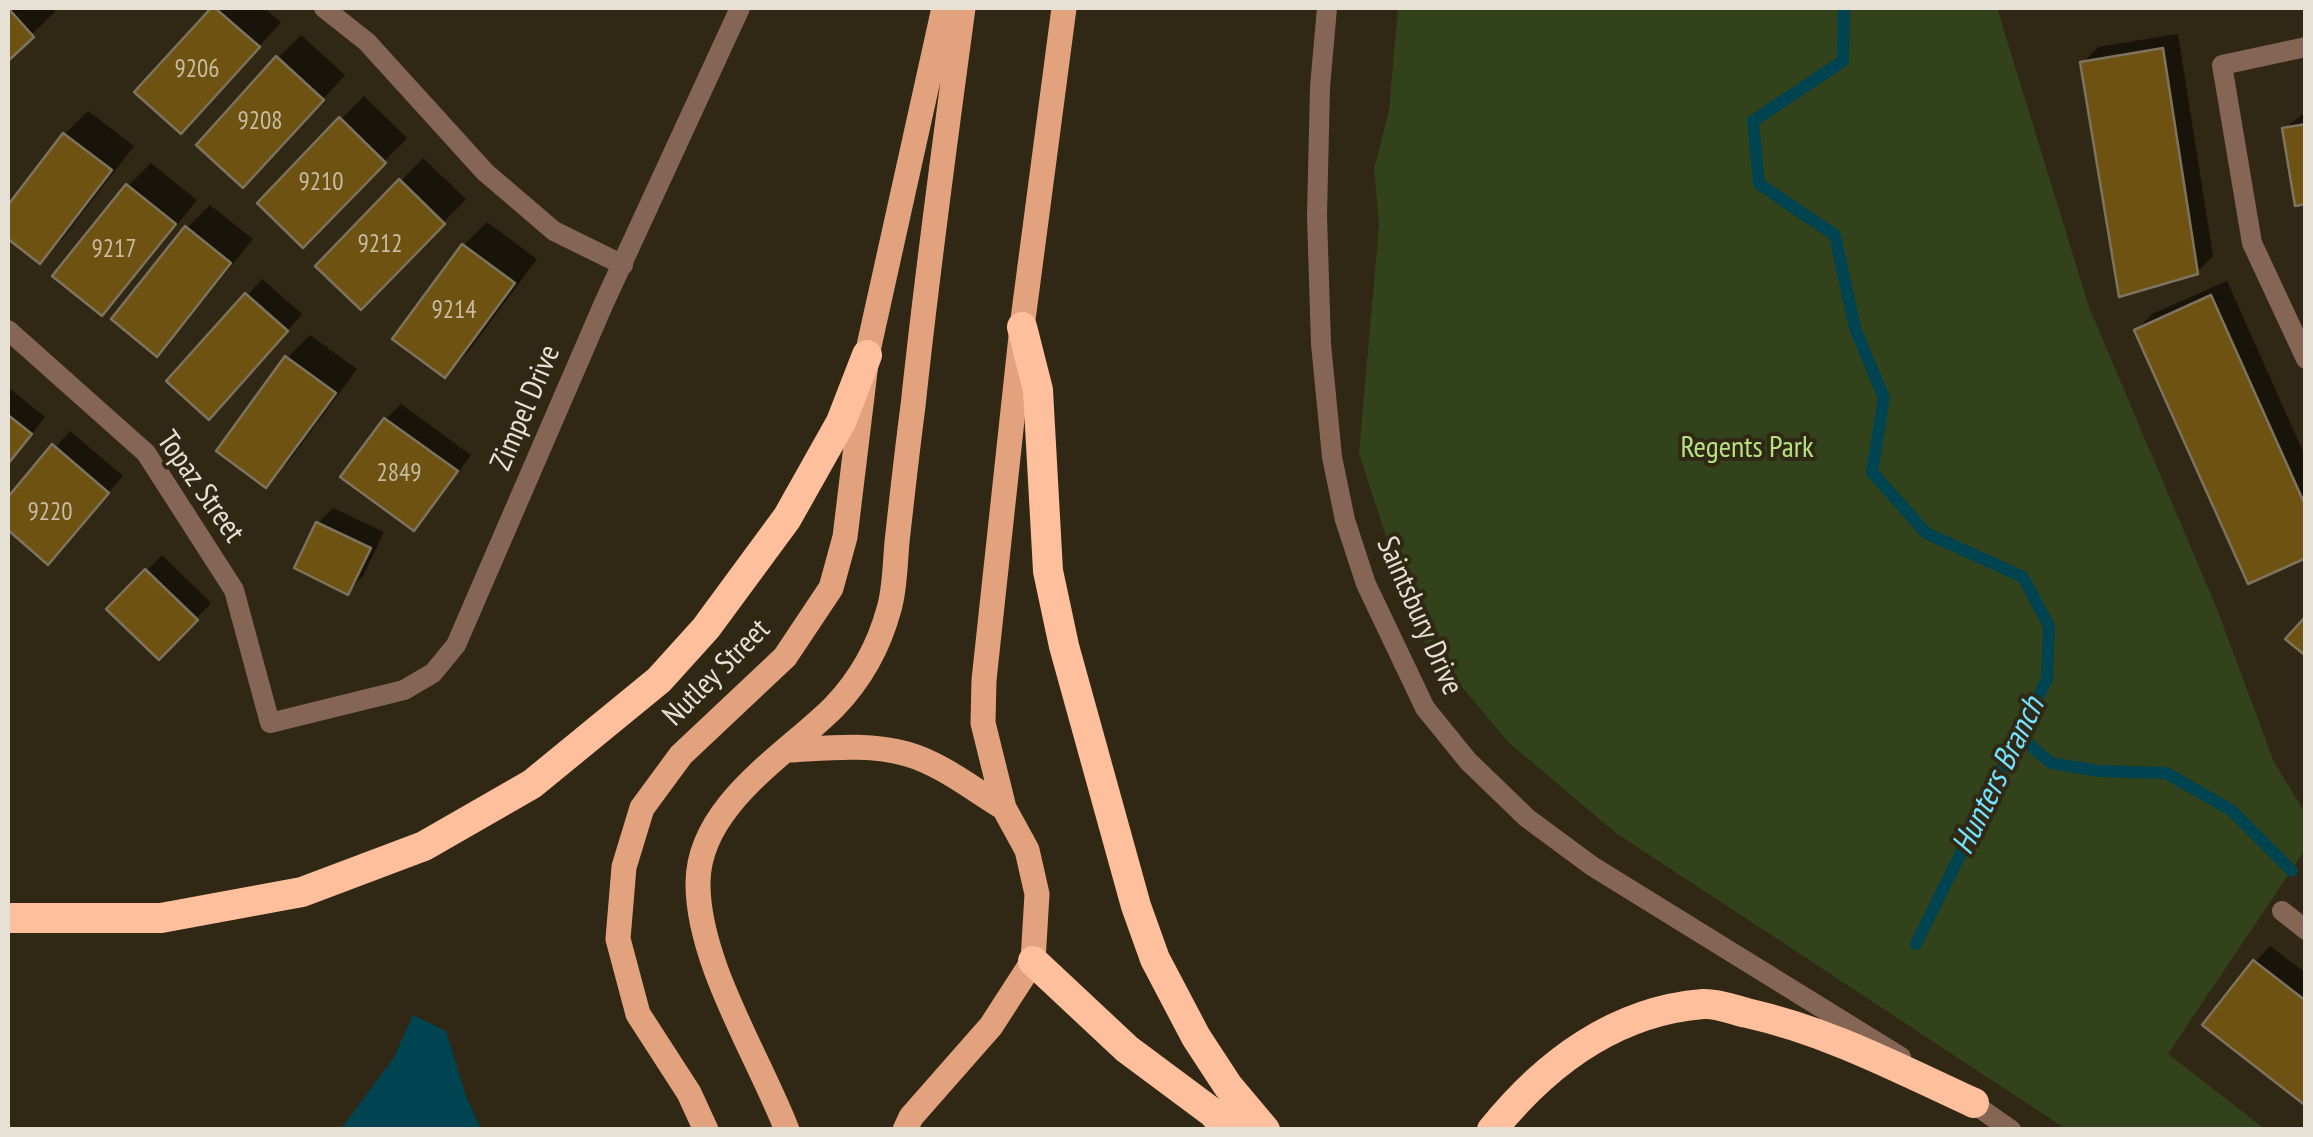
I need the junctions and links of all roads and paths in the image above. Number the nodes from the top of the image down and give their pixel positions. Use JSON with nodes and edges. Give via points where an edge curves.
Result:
{"nodes":[{"id":1,"x":324,"y":8,"type":"edge"},
{"id":2,"x":740,"y":8,"type":"edge"},
{"id":3,"x":944,"y":8,"type":"edge"},
{"id":4,"x":963,"y":8,"type":"edge"},
{"id":5,"x":1064,"y":8,"type":"edge"},
{"id":6,"x":1327,"y":8,"type":"edge"},
{"id":7,"x":2306,"y":47,"type":"edge"},
{"id":8,"x":623,"y":265,"type":"junction"},
{"id":9,"x":1022,"y":327,"type":"junction"},
{"id":10,"x":8,"y":330,"type":"edge"},
{"id":11,"x":866,"y":355,"type":"junction"},
{"id":12,"x":2306,"y":358,"type":"edge"},
{"id":13,"x":270,"y":723,"type":"joint"},
{"id":14,"x":788,"y":750,"type":"junction"},
{"id":15,"x":1004,"y":808,"type":"junction"},
{"id":16,"x":2282,"y":911,"type":"dead end"},
{"id":17,"x":8,"y":918,"type":"edge"},
{"id":18,"x":2306,"y":930,"type":"edge"},
{"id":19,"x":1032,"y":960,"type":"junction"},
{"id":20,"x":1974,"y":1103,"type":"junction"},
{"id":21,"x":706,"y":1130,"type":"edge"},
{"id":22,"x":787,"y":1130,"type":"edge"},
{"id":23,"x":904,"y":1130,"type":"edge"},
{"id":24,"x":1228,"y":1130,"type":"edge"},
{"id":25,"x":1265,"y":1130,"type":"edge"},
{"id":26,"x":1492,"y":1130,"type":"edge"},
{"id":27,"x":2012,"y":1130,"type":"edge"}],
"edges":[{"from":1,"to":8,"type":"street","via":[[367,42],[485,172],[554,231]]},
{"from":2,"to":8,"type":"street","name":"Zimpel Drive"},
{"from":3,"to":11,"type":"main road","name":"Nutley Street"},
{"from":4,"to":14,"type":"main road","via":[[890,608],[865,668]]},
{"from":5,"to":9,"type":"main road"},
{"from":6,"to":20,"type":"street","name":"Saintsbury Drive","via":[[1317,216],[1332,457],[1366,584],[1425,708],[1527,818],[1592,866]]},
{"from":7,"to":12,"type":"street","via":[[2222,65],[2252,243]]},
{"from":8,"to":13,"type":"street","name":"Zimpel Drive","via":[[456,645],[433,672],[404,690]]},
{"from":9,"to":15,"type":"main road","via":[[982,723]]},
{"from":9,"to":25,"type":"highway","via":[[1038,390],[1048,571],[1136,906],[1196,1037]]},
{"from":10,"to":13,"type":"street","name":"Topaz Street","via":[[146,454],[234,590]]},
{"from":11,"to":17,"type":"highway","via":[[841,422],[787,518],[706,628],[660,680],[532,784],[424,846],[302,892],[161,918]]},
{"from":11,"to":21,"type":"main road","name":"Nutley Street","via":[[845,537],[831,588],[784,657],[671,768],[642,808],[624,867],[618,940],[638,1014]]},
{"from":14,"to":15,"type":"main road","via":[[875,748],[910,755]]},
{"from":14,"to":22,"type":"main road","via":[[759,770],[720,817],[698,878],[711,959]]},
{"from":15,"to":19,"type":"main road","via":[[1026,850],[1037,894]]},
{"from":16,"to":18,"type":"street"},
{"from":19,"to":23,"type":"main road","via":[[990,1026]]},
{"from":19,"to":24,"type":"highway"},
{"from":20,"to":26,"type":"highway","via":[[1828,1035],[1706,1004],[1608,1030],[1558,1060]]},
{"from":20,"to":27,"type":"street","name":"Saintsbury Drive"}]}
